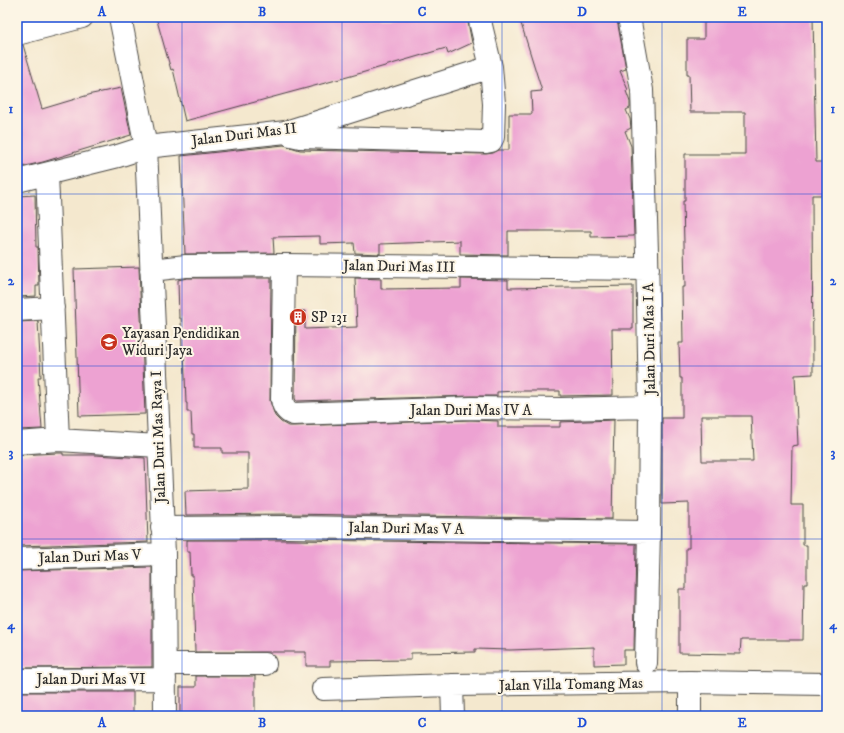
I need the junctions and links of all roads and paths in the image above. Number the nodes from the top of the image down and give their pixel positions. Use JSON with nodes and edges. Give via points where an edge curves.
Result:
{"nodes":[{"id":1,"x":82,"y":17,"type":"edge"},
{"id":2,"x":120,"y":17,"type":"edge"},
{"id":3,"x":479,"y":17,"type":"edge"},
{"id":4,"x":629,"y":17,"type":"edge"},
{"id":5,"x":17,"y":34,"type":"edge"},
{"id":6,"x":491,"y":67,"type":"junction"},
{"id":7,"x":286,"y":132,"type":"junction"},
{"id":8,"x":146,"y":147,"type":"junction"},
{"id":9,"x":47,"y":174,"type":"junction"},
{"id":10,"x":17,"y":182,"type":"edge"},
{"id":11,"x":284,"y":265,"type":"junction"},
{"id":12,"x":648,"y":269,"type":"junction"},
{"id":13,"x":151,"y":270,"type":"junction"},
{"id":14,"x":53,"y":308,"type":"junction"},
{"id":15,"x":17,"y":310,"type":"edge"},
{"id":16,"x":650,"y":407,"type":"junction"},
{"id":17,"x":58,"y":440,"type":"junction"},
{"id":18,"x":17,"y":443,"type":"edge"},
{"id":19,"x":159,"y":446,"type":"junction"},
{"id":20,"x":162,"y":528,"type":"junction"},
{"id":21,"x":649,"y":532,"type":"junction"},
{"id":22,"x":164,"y":554,"type":"junction"},
{"id":23,"x":17,"y":558,"type":"edge"},
{"id":24,"x":646,"y":663,"type":"dead end"},
{"id":25,"x":265,"y":664,"type":"dead end"},
{"id":26,"x":165,"y":671,"type":"junction"},
{"id":27,"x":17,"y":680,"type":"edge"},
{"id":28,"x":690,"y":682,"type":"junction"},
{"id":29,"x":827,"y":684,"type":"edge"},
{"id":30,"x":452,"y":685,"type":"junction"},
{"id":31,"x":323,"y":689,"type":"dead end"},
{"id":32,"x":165,"y":716,"type":"edge"},
{"id":33,"x":453,"y":716,"type":"edge"},
{"id":34,"x":690,"y":716,"type":"edge"}],
"edges":[{"from":1,"to":5,"type":"street"},
{"from":2,"to":8,"type":"street","name":"Jalan Duri Mas Raya I"},
{"from":3,"to":6,"type":"street"},
{"from":4,"to":12,"type":"street","name":"Jalan Duri Mas I A","via":[[642,90]]},
{"from":6,"to":7,"type":"street","name":"Jalan Duri Mas II"},
{"from":6,"to":7,"type":"street","via":[[494,104],[491,141],[300,137]]},
{"from":7,"to":8,"type":"street","name":"Jalan Duri Mas II"},
{"from":8,"to":9,"type":"street","name":"Jalan Duri Mas II"},
{"from":8,"to":13,"type":"street","name":"Jalan Duri Mas Raya I"},
{"from":9,"to":10,"type":"street","name":"Jalan Duri Mas II"},
{"from":9,"to":14,"type":"street"},
{"from":11,"to":12,"type":"street","name":"Jalan Duri Mas III"},
{"from":11,"to":13,"type":"street","name":"Jalan Duri Mas III","via":[[186,266]]},
{"from":11,"to":16,"type":"street","name":"Jalan Duri Mas IV A","via":[[282,399],[286,410],[293,414],[471,408]]},
{"from":12,"to":16,"type":"street","name":"Jalan Duri Mas I A"},
{"from":13,"to":19,"type":"street","name":"Jalan Duri Mas Raya I"},
{"from":14,"to":15,"type":"street"},
{"from":14,"to":17,"type":"street"},
{"from":16,"to":21,"type":"street","name":"Jalan Duri Mas I A"},
{"from":17,"to":18,"type":"street"},
{"from":17,"to":19,"type":"street"},
{"from":19,"to":20,"type":"street","name":"Jalan Duri Mas Raya I"},
{"from":20,"to":21,"type":"street","name":"Jalan Duri Mas V A","via":[[288,527]]},
{"from":20,"to":22,"type":"street","name":"Jalan Duri Mas Raya I"},
{"from":21,"to":24,"type":"street","name":"Jalan Duri Mas I A"},
{"from":22,"to":23,"type":"street","name":"Jalan Duri Mas V"},
{"from":22,"to":26,"type":"street","name":"Jalan Duri Mas Raya I"},
{"from":25,"to":26,"type":"street","name":"Jalan Duri Mas VI"},
{"from":26,"to":27,"type":"street","name":"Jalan Duri Mas VI"},
{"from":26,"to":32,"type":"street","name":"Jalan Duri Mas Raya I"},
{"from":28,"to":29,"type":"street","name":"Jalan Villa Tomang Mas"},
{"from":28,"to":30,"type":"street","name":"Jalan Villa Tomang Mas"},
{"from":28,"to":34,"type":"street"},
{"from":30,"to":31,"type":"street","name":"Jalan Villa Tomang Mas"},
{"from":30,"to":33,"type":"street"}]}
